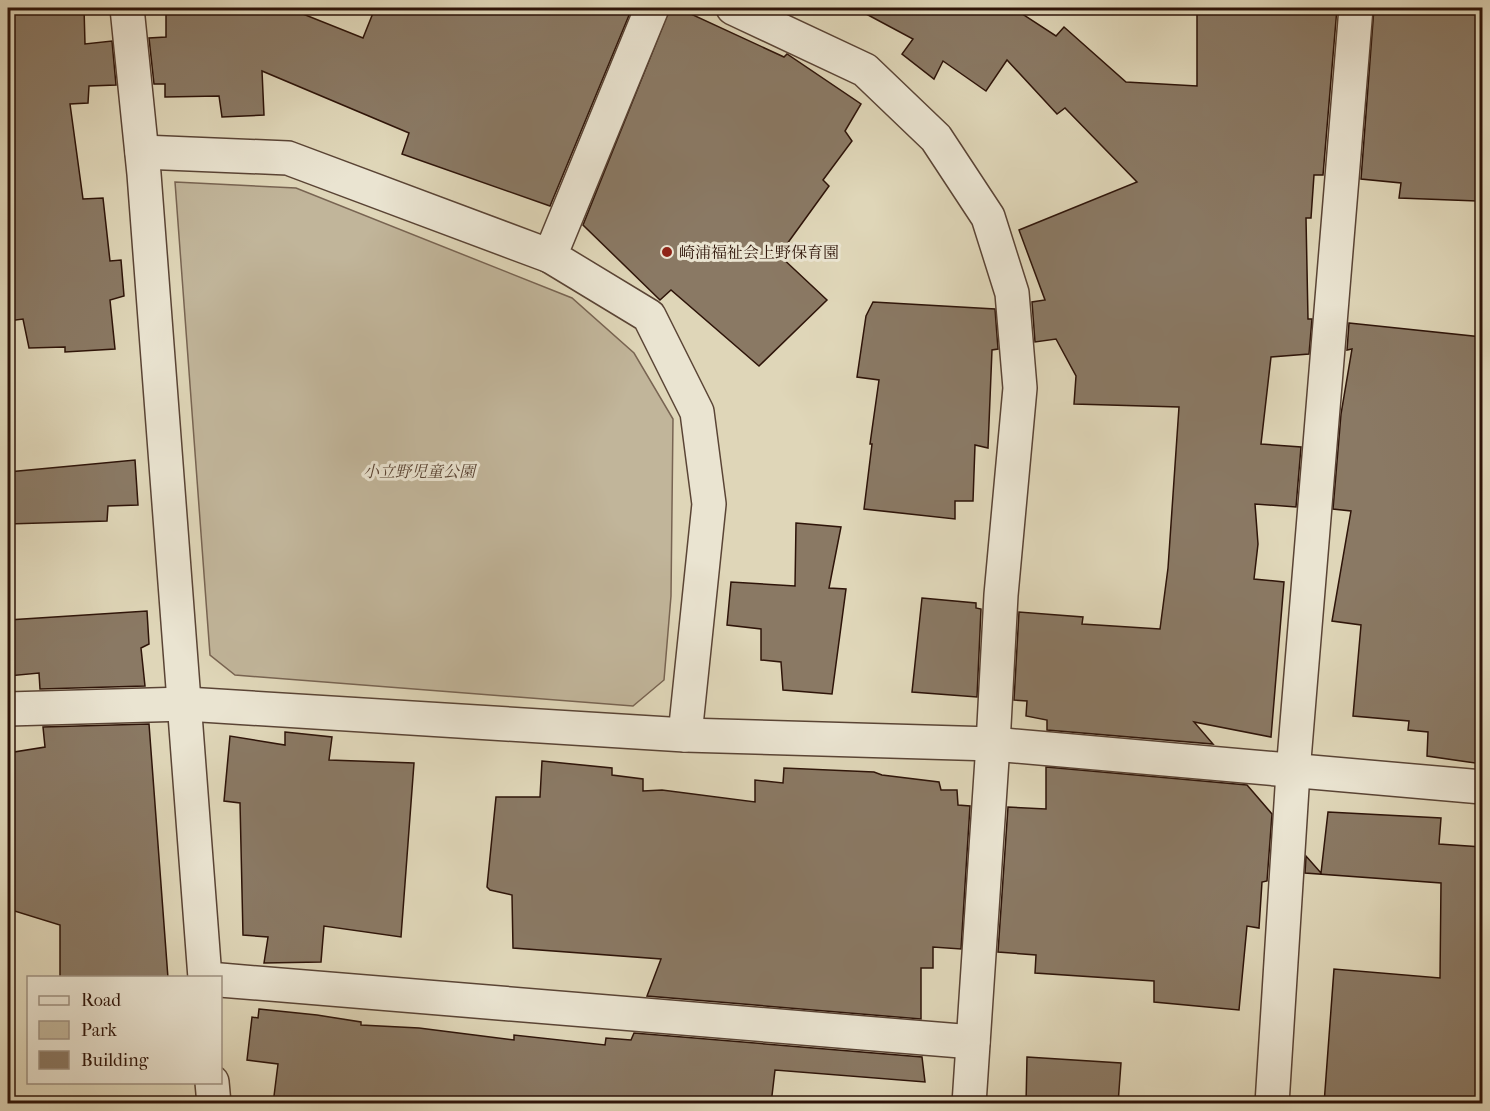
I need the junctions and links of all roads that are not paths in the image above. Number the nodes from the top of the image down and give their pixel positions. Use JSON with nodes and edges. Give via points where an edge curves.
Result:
{"nodes":[{"id":1,"x":127,"y":8,"type":"edge"},
{"id":2,"x":652,"y":8,"type":"edge"},
{"id":3,"x":733,"y":8,"type":"edge"},
{"id":4,"x":1356,"y":8,"type":"edge"},
{"id":5,"x":142,"y":152,"type":"junction"},
{"id":6,"x":550,"y":256,"type":"junction"},
{"id":7,"x":186,"y":704,"type":"junction"},
{"id":8,"x":8,"y":709,"type":"edge"},
{"id":9,"x":685,"y":735,"type":"junction"},
{"id":10,"x":993,"y":744,"type":"junction"},
{"id":11,"x":1293,"y":772,"type":"junction"},
{"id":12,"x":1482,"y":788,"type":"edge"},
{"id":13,"x":205,"y":976,"type":"edge"},
{"id":14,"x":222,"y":980,"type":"edge"},
{"id":15,"x":973,"y":1042,"type":"junction"},
{"id":16,"x":212,"y":1084,"type":"edge"},
{"id":17,"x":214,"y":1104,"type":"edge"},
{"id":18,"x":969,"y":1104,"type":"edge"},
{"id":19,"x":1272,"y":1104,"type":"edge"}],
"edges":[{"from":1,"to":5,"type":"street"},
{"from":2,"to":6,"type":"street"},
{"from":3,"to":10,"type":"street","via":[[865,70],[936,138],[988,217],[1012,293],[1020,388],[1001,594]]},
{"from":4,"to":11,"type":"street"},
{"from":5,"to":6,"type":"street","via":[[288,158]]},
{"from":5,"to":7,"type":"street"},
{"from":6,"to":9,"type":"street","via":[[649,316],[697,412],[709,504]]},
{"from":7,"to":8,"type":"street"},
{"from":7,"to":9,"type":"street"},
{"from":7,"to":13,"type":"street"},
{"from":9,"to":10,"type":"street"},
{"from":10,"to":11,"type":"street"},
{"from":10,"to":15,"type":"street"},
{"from":11,"to":12,"type":"street"},
{"from":11,"to":19,"type":"street"},
{"from":14,"to":15,"type":"street"},
{"from":15,"to":18,"type":"street"},
{"from":16,"to":17,"type":"street"}]}
